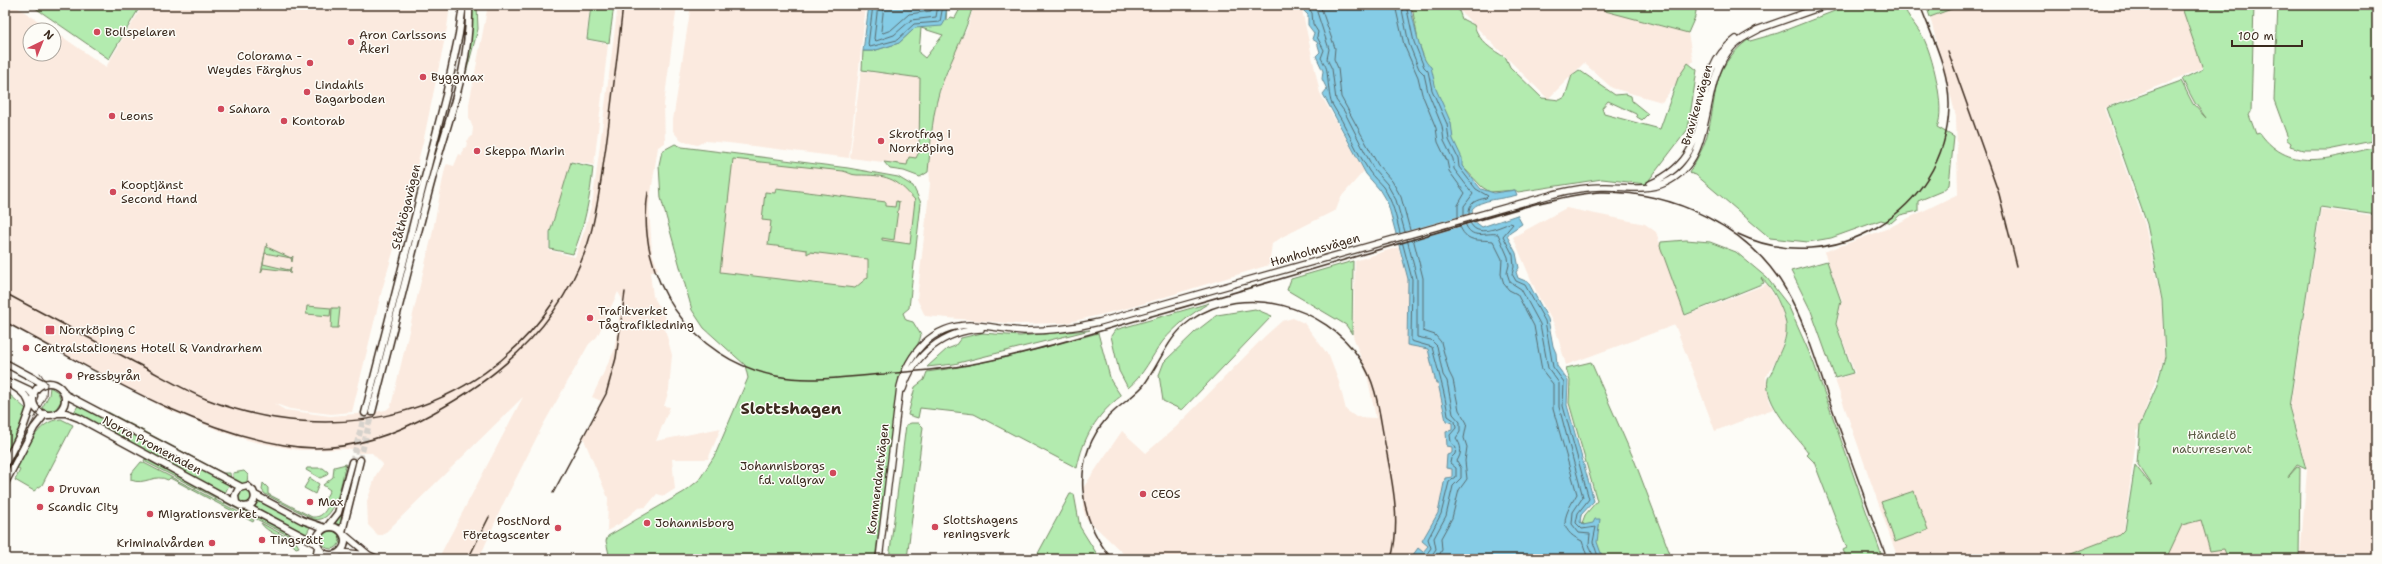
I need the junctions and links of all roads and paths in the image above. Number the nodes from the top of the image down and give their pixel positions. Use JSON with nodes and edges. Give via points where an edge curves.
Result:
{"nodes":[{"id":1,"x":463,"y":5,"type":"edge"},
{"id":2,"x":469,"y":5,"type":"edge"},
{"id":3,"x":1827,"y":5,"type":"edge"},
{"id":4,"x":1676,"y":172,"type":"joint"},
{"id":5,"x":993,"y":328,"type":"junction"},
{"id":6,"x":930,"y":337,"type":"joint"},
{"id":7,"x":935,"y":344,"type":"joint"},
{"id":8,"x":5,"y":363,"type":"edge"},
{"id":9,"x":5,"y":380,"type":"edge"},
{"id":10,"x":44,"y":384,"type":"junction"},
{"id":11,"x":64,"y":394,"type":"junction"},
{"id":12,"x":33,"y":397,"type":"junction"},
{"id":13,"x":899,"y":401,"type":"junction"},
{"id":14,"x":30,"y":408,"type":"junction"},
{"id":15,"x":372,"y":412,"type":"tunnel mouth"},
{"id":16,"x":57,"y":413,"type":"junction"},
{"id":17,"x":365,"y":413,"type":"tunnel mouth"},
{"id":18,"x":46,"y":414,"type":"junction"},
{"id":19,"x":360,"y":460,"type":"tunnel mouth"},
{"id":20,"x":352,"y":462,"type":"tunnel mouth"},
{"id":21,"x":5,"y":464,"type":"edge"},
{"id":22,"x":5,"y":483,"type":"edge"},
{"id":23,"x":241,"y":487,"type":"junction"},
{"id":24,"x":255,"y":495,"type":"junction"},
{"id":25,"x":236,"y":502,"type":"junction"},
{"id":26,"x":247,"y":507,"type":"junction"},
{"id":27,"x":326,"y":528,"type":"junction"},
{"id":28,"x":344,"y":535,"type":"junction"},
{"id":29,"x":318,"y":548,"type":"junction"},
{"id":30,"x":370,"y":555,"type":"junction"},
{"id":31,"x":335,"y":556,"type":"edge"},
{"id":32,"x":316,"y":559,"type":"edge"},
{"id":33,"x":321,"y":559,"type":"edge"},
{"id":34,"x":378,"y":559,"type":"edge"},
{"id":35,"x":879,"y":559,"type":"edge"}],
"edges":[{"from":1,"to":17,"type":"main road","name":"Ståthögavägen","via":[[446,95]]},
{"from":2,"to":15,"type":"main road","name":"Ståthögavägen","via":[[466,51],[458,92]]},
{"from":3,"to":4,"type":"street","name":"Bravikenvägen","via":[[1758,30],[1733,45],[1718,67],[1701,140],[1692,158]]},
{"from":4,"to":5,"type":"street","name":"Hanholmsvägen","via":[[1664,183],[1642,188],[1577,188],[1104,321],[1050,331]]},
{"from":5,"to":6,"type":"street","name":"Hanholmsvägen","via":[[960,326],[946,329]]},
{"from":5,"to":7,"type":"street","name":"Hanholmsvägen","via":[[959,333]]},
{"from":6,"to":13,"type":"street","name":"Kommendantvägen","via":[[908,361],[900,387]]},
{"from":7,"to":13,"type":"street","name":"Kommendantvägen","via":[[917,362],[905,383]]},
{"from":8,"to":10,"type":"main road"},
{"from":9,"to":12,"type":"main road","via":[[26,388]]},
{"from":9,"to":14,"type":"main road","via":[[28,398]]},
{"from":10,"to":11,"type":"main road","via":[[56,384]]},
{"from":10,"to":12,"type":"main road"},
{"from":11,"to":16,"type":"main road","via":[[65,403]]},
{"from":11,"to":23,"type":"main road","name":"Norra Promenaden"},
{"from":12,"to":14,"type":"main road"},
{"from":12,"to":18,"type":"main road","via":[[37,409]]},
{"from":13,"to":35,"type":"street","name":"Kommendantvägen"},
{"from":14,"to":21,"type":"main road","via":[[22,431]]},
{"from":16,"to":18,"type":"main road"},
{"from":16,"to":25,"type":"main road","name":"Norra Promenaden","via":[[75,416]]},
{"from":18,"to":22,"type":"main road","via":[[34,428]]},
{"from":19,"to":28,"type":"main road"},
{"from":20,"to":27,"type":"main road","via":[[338,513]]},
{"from":23,"to":24,"type":"main road","via":[[251,488]]},
{"from":23,"to":25,"type":"main road","via":[[235,493]]},
{"from":24,"to":26,"type":"main road","via":[[254,503]]},
{"from":24,"to":27,"type":"main road","via":[[302,520]]},
{"from":25,"to":26,"type":"main road"},
{"from":26,"to":29,"type":"main road"},
{"from":27,"to":28,"type":"main road","via":[[335,527]]},
{"from":27,"to":29,"type":"main road","via":[[318,535]]},
{"from":28,"to":30,"type":"street","via":[[355,548]]},
{"from":28,"to":31,"type":"main road","via":[[345,546]]},
{"from":29,"to":31,"type":"main road","via":[[325,554]]},
{"from":29,"to":32,"type":"main road"},
{"from":29,"to":33,"type":"main road"},
{"from":30,"to":31,"type":"street"},
{"from":30,"to":34,"type":"street"}]}
